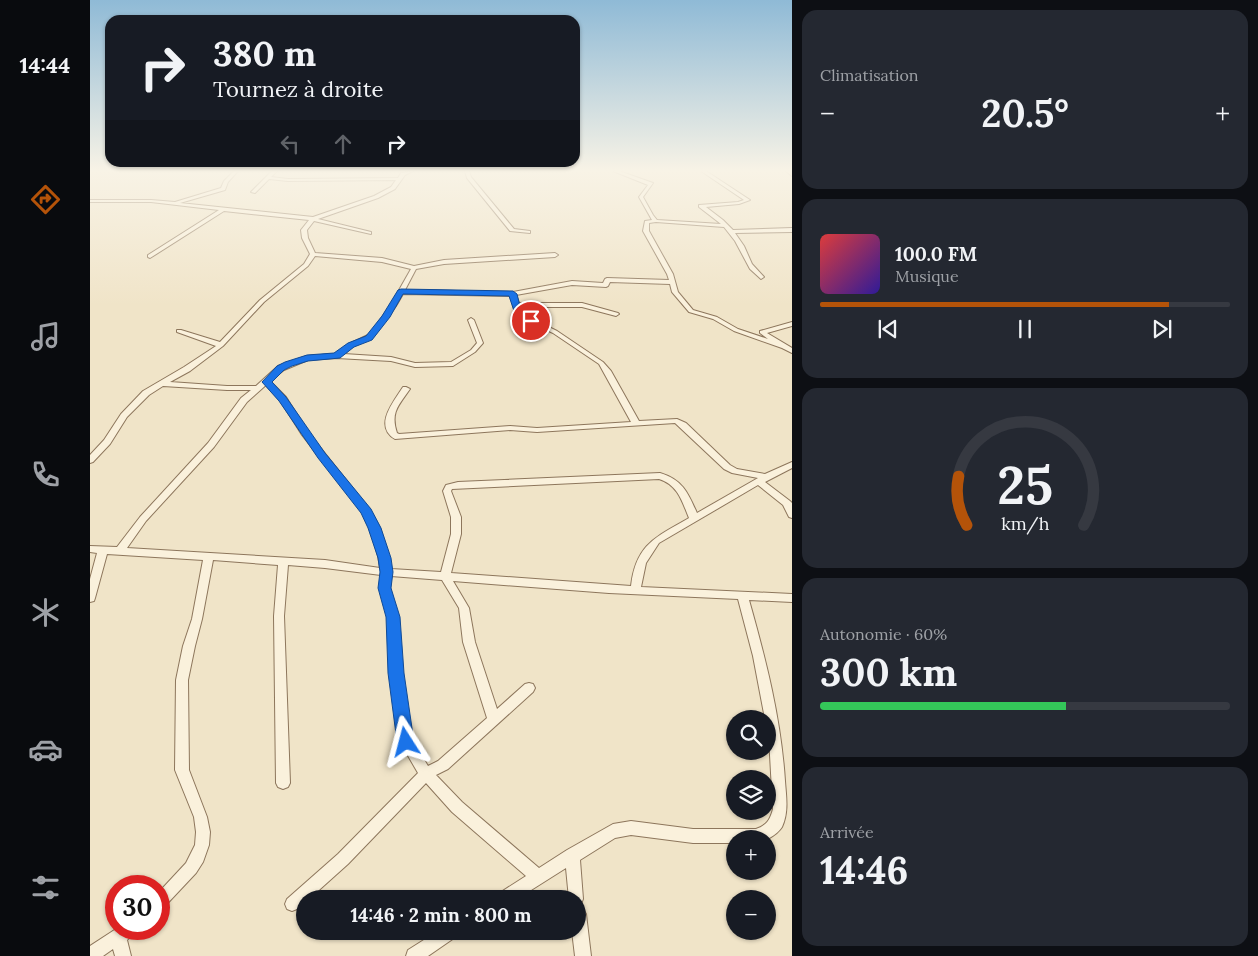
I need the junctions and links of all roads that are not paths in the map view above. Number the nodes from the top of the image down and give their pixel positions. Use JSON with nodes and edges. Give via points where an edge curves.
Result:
{"nodes":[{"id":1,"x":213,"y":216,"type":"edge"},
{"id":2,"x":279,"y":216,"type":"edge"},
{"id":3,"x":323,"y":216,"type":"edge"},
{"id":4,"x":500,"y":216,"type":"edge"},
{"id":5,"x":651,"y":216,"type":"edge"},
{"id":6,"x":713,"y":216,"type":"edge"},
{"id":7,"x":313,"y":219,"type":"junction"},
{"id":8,"x":656,"y":221,"type":"junction"},
{"id":9,"x":725,"y":226,"type":"junction"},
{"id":10,"x":792,"y":230,"type":"edge"},
{"id":11,"x":528,"y":232,"type":"dead end"},
{"id":12,"x":731,"y":232,"type":"junction"},
{"id":13,"x":368,"y":233,"type":"dead end"},
{"id":14,"x":313,"y":254,"type":"junction"},
{"id":15,"x":555,"y":255,"type":"dead end"},
{"id":16,"x":150,"y":256,"type":"dead end"},
{"id":17,"x":414,"y":268,"type":"junction"},
{"id":18,"x":761,"y":277,"type":"dead end"},
{"id":19,"x":672,"y":282,"type":"junction"},
{"id":20,"x":401,"y":292,"type":"junction"},
{"id":21,"x":513,"y":294,"type":"junction"},
{"id":22,"x":516,"y":305,"type":"junction"},
{"id":23,"x":616,"y":314,"type":"dead end"},
{"id":24,"x":471,"y":320,"type":"dead end"},
{"id":25,"x":790,"y":324,"type":"edge"},
{"id":26,"x":179,"y":331,"type":"dead end"},
{"id":27,"x":221,"y":345,"type":"junction"},
{"id":28,"x":784,"y":346,"type":"junction"},
{"id":29,"x":792,"y":352,"type":"edge"},
{"id":30,"x":337,"y":356,"type":"junction"},
{"id":31,"x":267,"y":382,"type":"junction"},
{"id":32,"x":163,"y":384,"type":"junction"},
{"id":33,"x":259,"y":388,"type":"junction"},
{"id":34,"x":406,"y":389,"type":"dead end"},
{"id":35,"x":636,"y":422,"type":"junction"},
{"id":36,"x":90,"y":460,"type":"edge"},
{"id":37,"x":792,"y":465,"type":"edge"},
{"id":38,"x":762,"y":479,"type":"junction"},
{"id":39,"x":792,"y":515,"type":"edge"},
{"id":40,"x":694,"y":518,"type":"junction"},
{"id":41,"x":90,"y":549,"type":"edge"},
{"id":42,"x":103,"y":549,"type":"junction"},
{"id":43,"x":120,"y":550,"type":"junction"},
{"id":44,"x":208,"y":556,"type":"junction"},
{"id":45,"x":283,"y":561,"type":"junction"},
{"id":46,"x":386,"y":572,"type":"junction"},
{"id":47,"x":445,"y":576,"type":"junction"},
{"id":48,"x":636,"y":590,"type":"junction"},
{"id":49,"x":742,"y":595,"type":"junction"},
{"id":50,"x":90,"y":598,"type":"edge"},
{"id":51,"x":792,"y":598,"type":"edge"},
{"id":52,"x":529,"y":688,"type":"dead end"},
{"id":53,"x":494,"y":720,"type":"junction"},
{"id":54,"x":426,"y":774,"type":"junction"},
{"id":55,"x":283,"y":783,"type":"dead end"},
{"id":56,"x":572,"y":855,"type":"junction"},
{"id":57,"x":538,"y":877,"type":"junction"},
{"id":58,"x":170,"y":890,"type":"edge"},
{"id":59,"x":517,"y":890,"type":"edge"},
{"id":60,"x":575,"y":890,"type":"edge"},
{"id":61,"x":292,"y":904,"type":"dead end"},
{"id":62,"x":112,"y":940,"type":"edge"},
{"id":63,"x":123,"y":940,"type":"edge"},
{"id":64,"x":438,"y":940,"type":"edge"},
{"id":65,"x":581,"y":940,"type":"edge"},
{"id":66,"x":90,"y":955,"type":"edge"},
{"id":67,"x":123,"y":956,"type":"edge"},
{"id":68,"x":414,"y":956,"type":"edge"},
{"id":69,"x":583,"y":956,"type":"edge"}],
"edges":[{"from":1,"to":16,"type":"street"},
{"from":2,"to":7,"type":"street"},
{"from":3,"to":7,"type":"street"},
{"from":4,"to":11,"type":"street","via":[[512,230]]},
{"from":5,"to":8,"type":"street"},
{"from":6,"to":9,"type":"street"},
{"from":7,"to":13,"type":"street"},
{"from":7,"to":14,"type":"street","via":[[304,234]]},
{"from":8,"to":9,"type":"street"},
{"from":8,"to":19,"type":"street","via":[[646,222],[646,231]]},
{"from":9,"to":12,"type":"street"},
{"from":10,"to":12,"type":"street"},
{"from":12,"to":18,"type":"street","via":[[749,266]]},
{"from":14,"to":17,"type":"street","via":[[382,260]]},
{"from":14,"to":27,"type":"street","via":[[306,265],[262,301]]},
{"from":15,"to":17,"type":"street","via":[[444,262]]},
{"from":17,"to":20,"type":"street"},
{"from":19,"to":21,"type":"street","via":[[606,280],[606,284],[572,284]]},
{"from":19,"to":28,"type":"street","via":[[678,297],[692,311]]},
{"from":20,"to":21,"type":"street"},
{"from":20,"to":30,"type":"street","via":[[372,335]]},
{"from":21,"to":22,"type":"street"},
{"from":22,"to":23,"type":"street","via":[[582,305]]},
{"from":22,"to":35,"type":"street","via":[[523,318],[555,332],[601,363]]},
{"from":24,"to":30,"type":"street","via":[[480,343],[453,364],[415,365],[391,359]]},
{"from":25,"to":28,"type":"street","via":[[762,332]]},
{"from":26,"to":27,"type":"street"},
{"from":27,"to":32,"type":"street"},
{"from":28,"to":29,"type":"street"},
{"from":30,"to":31,"type":"street","via":[[307,358],[288,364]]},
{"from":31,"to":33,"type":"street"},
{"from":31,"to":46,"type":"street","via":[[367,512]]},
{"from":32,"to":33,"type":"street"},
{"from":32,"to":36,"type":"street","via":[[146,393]]},
{"from":33,"to":43,"type":"street","via":[[244,400],[211,445],[143,519]]},
{"from":34,"to":35,"type":"street","via":[[388,416],[393,434],[398,437]]},
{"from":35,"to":38,"type":"street","via":[[677,421],[727,467]]},
{"from":37,"to":38,"type":"street"},
{"from":38,"to":39,"type":"street","via":[[788,502]]},
{"from":38,"to":40,"type":"street"},
{"from":40,"to":47,"type":"street","via":[[675,481],[660,476],[449,487],[447,491],[456,517],[456,534]]},
{"from":40,"to":48,"type":"street","via":[[656,541],[638,568]]},
{"from":41,"to":42,"type":"street"},
{"from":42,"to":43,"type":"street"},
{"from":42,"to":50,"type":"street"},
{"from":43,"to":44,"type":"street"},
{"from":44,"to":45,"type":"street"},
{"from":44,"to":58,"type":"street","via":[[182,680],[182,770],[202,826],[203,847],[191,868]]},
{"from":45,"to":46,"type":"street"},
{"from":45,"to":55,"type":"street","via":[[280,616]]},
{"from":46,"to":47,"type":"street"},
{"from":46,"to":54,"type":"street","via":[[385,588],[393,617],[396,673],[406,742]]},
{"from":47,"to":48,"type":"street"},
{"from":47,"to":53,"type":"street","via":[[464,608],[469,642]]},
{"from":48,"to":49,"type":"street"},
{"from":49,"to":51,"type":"street"},
{"from":49,"to":56,"type":"street","via":[[770,708],[778,770],[780,809],[776,824],[756,836],[693,836],[630,828],[613,830]]},
{"from":52,"to":53,"type":"street"},
{"from":53,"to":54,"type":"street","via":[[443,766]]},
{"from":54,"to":57,"type":"street","via":[[457,807]]},
{"from":54,"to":61,"type":"street"},
{"from":56,"to":57,"type":"street"},
{"from":56,"to":60,"type":"street"},
{"from":57,"to":59,"type":"street"},
{"from":62,"to":66,"type":"street"},
{"from":63,"to":67,"type":"street"},
{"from":64,"to":68,"type":"street"},
{"from":65,"to":69,"type":"street"}]}
